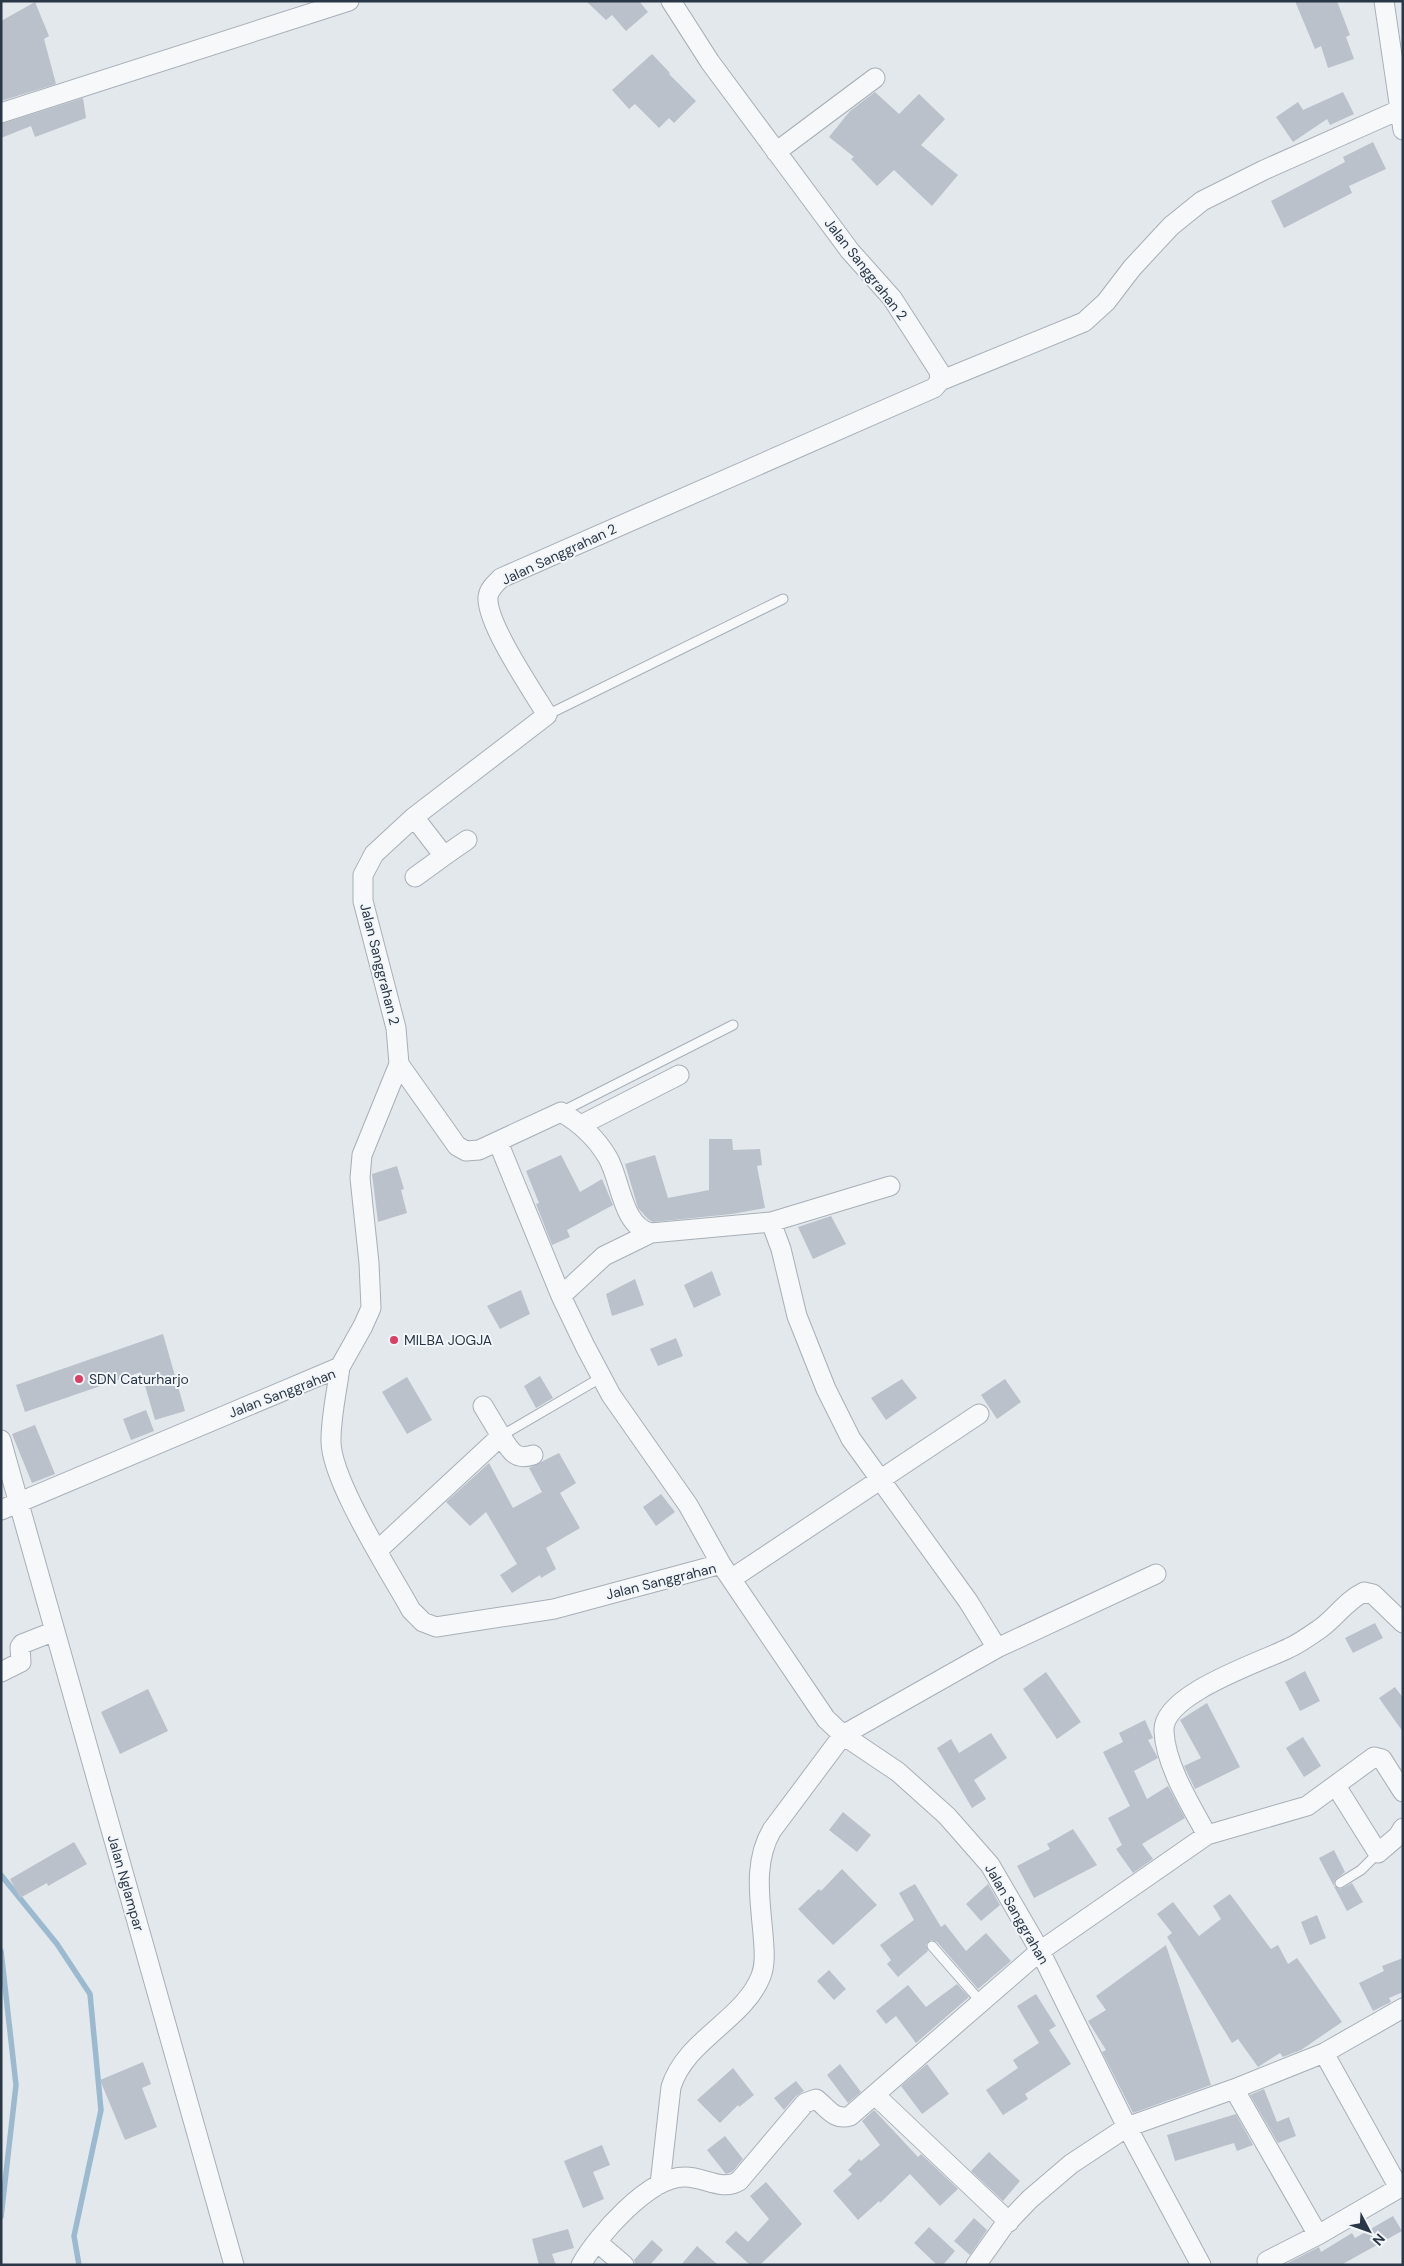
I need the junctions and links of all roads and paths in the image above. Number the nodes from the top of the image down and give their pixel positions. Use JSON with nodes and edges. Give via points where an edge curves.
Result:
{"nodes":[{"id":1,"x":349,"y":1,"type":"edge"},
{"id":2,"x":671,"y":1,"type":"edge"},
{"id":3,"x":1384,"y":1,"type":"edge"},
{"id":4,"x":875,"y":78,"type":"dead end"},
{"id":5,"x":1400,"y":87,"type":"edge"},
{"id":6,"x":1399,"y":110,"type":"junction"},
{"id":7,"x":1,"y":113,"type":"edge"},
{"id":8,"x":1403,"y":130,"type":"edge"},
{"id":9,"x":776,"y":152,"type":"junction"},
{"id":10,"x":940,"y":381,"type":"junction"},
{"id":11,"x":783,"y":599,"type":"dead end"},
{"id":12,"x":546,"y":715,"type":"junction"},
{"id":13,"x":414,"y":817,"type":"junction"},
{"id":14,"x":467,"y":840,"type":"dead end"},
{"id":15,"x":444,"y":856,"type":"junction"},
{"id":16,"x":415,"y":878,"type":"dead end"},
{"id":17,"x":733,"y":1025,"type":"dead end"},
{"id":18,"x":399,"y":1064,"type":"junction"},
{"id":19,"x":679,"y":1075,"type":"dead end"},
{"id":20,"x":561,"y":1112,"type":"junction"},
{"id":21,"x":580,"y":1125,"type":"junction"},
{"id":22,"x":498,"y":1142,"type":"junction"},
{"id":23,"x":890,"y":1186,"type":"dead end"},
{"id":24,"x":771,"y":1222,"type":"junction"},
{"id":25,"x":651,"y":1233,"type":"junction"},
{"id":26,"x":561,"y":1296,"type":"junction"},
{"id":27,"x":340,"y":1368,"type":"junction"},
{"id":28,"x":602,"y":1377,"type":"junction"},
{"id":29,"x":483,"y":1406,"type":"dead end"},
{"id":30,"x":979,"y":1414,"type":"dead end"},
{"id":31,"x":501,"y":1436,"type":"junction"},
{"id":32,"x":1,"y":1440,"type":"edge"},
{"id":33,"x":533,"y":1455,"type":"dead end"},
{"id":34,"x":882,"y":1480,"type":"junction"},
{"id":35,"x":19,"y":1501,"type":"junction"},
{"id":36,"x":1,"y":1510,"type":"edge"},
{"id":37,"x":378,"y":1550,"type":"junction"},
{"id":38,"x":726,"y":1572,"type":"junction"},
{"id":39,"x":1156,"y":1574,"type":"dead end"},
{"id":40,"x":1403,"y":1623,"type":"edge"},
{"id":41,"x":55,"y":1631,"type":"junction"},
{"id":42,"x":997,"y":1648,"type":"junction"},
{"id":43,"x":1,"y":1672,"type":"edge"},
{"id":44,"x":843,"y":1735,"type":"junction"},
{"id":45,"x":1336,"y":1786,"type":"junction"},
{"id":46,"x":1403,"y":1792,"type":"edge"},
{"id":47,"x":1403,"y":1828,"type":"edge"},
{"id":48,"x":1207,"y":1835,"type":"junction"},
{"id":49,"x":1378,"y":1853,"type":"junction"},
{"id":50,"x":1340,"y":1883,"type":"dead end"},
{"id":51,"x":932,"y":1946,"type":"dead end"},
{"id":52,"x":1040,"y":1951,"type":"junction"},
{"id":53,"x":981,"y":2002,"type":"junction"},
{"id":54,"x":1403,"y":2008,"type":"edge"},
{"id":55,"x":1324,"y":2053,"type":"junction"},
{"id":56,"x":1234,"y":2089,"type":"junction"},
{"id":57,"x":875,"y":2095,"type":"junction"},
{"id":58,"x":1128,"y":2127,"type":"junction"},
{"id":59,"x":660,"y":2184,"type":"junction"},
{"id":60,"x":1401,"y":2187,"type":"edge"},
{"id":61,"x":1009,"y":2222,"type":"junction"},
{"id":62,"x":1318,"y":2235,"type":"junction"},
{"id":63,"x":597,"y":2242,"type":"junction"},
{"id":64,"x":1267,"y":2261,"type":"dead end"},
{"id":65,"x":234,"y":2265,"type":"edge"},
{"id":66,"x":581,"y":2265,"type":"edge"},
{"id":67,"x":624,"y":2265,"type":"edge"},
{"id":68,"x":976,"y":2265,"type":"edge"},
{"id":69,"x":1201,"y":2265,"type":"edge"}],
"edges":[{"from":1,"to":7,"type":"street"},
{"from":2,"to":9,"type":"street","name":"Jalan Sanggrahan 2","via":[[710,62]]},
{"from":3,"to":5,"type":"street"},
{"from":4,"to":9,"type":"street"},
{"from":5,"to":6,"type":"street"},
{"from":6,"to":8,"type":"street"},
{"from":6,"to":10,"type":"street","via":[[1202,201],[1171,226],[1106,302],[1084,322]]},
{"from":9,"to":10,"type":"street","name":"Jalan Sanggrahan 2","via":[[850,251],[892,298],[938,371]]},
{"from":10,"to":12,"type":"street","name":"Jalan Sanggrahan 2","via":[[934,388],[501,578],[488,596],[488,610]]},
{"from":11,"to":12,"type":"lane"},
{"from":12,"to":13,"type":"street","name":"Jalan Sanggrahan 2"},
{"from":13,"to":15,"type":"street"},
{"from":13,"to":18,"type":"street","name":"Jalan Sanggrahan 2","via":[[374,854],[363,875],[364,901],[396,1028]]},
{"from":14,"to":15,"type":"street"},
{"from":15,"to":16,"type":"street"},
{"from":17,"to":20,"type":"lane"},
{"from":18,"to":22,"type":"street","via":[[457,1146],[466,1151],[479,1150]]},
{"from":18,"to":27,"type":"street","name":"Jalan Sanggrahan 2","via":[[362,1155],[360,1178],[371,1308]]},
{"from":19,"to":21,"type":"street"},
{"from":20,"to":21,"type":"street"},
{"from":20,"to":22,"type":"street"},
{"from":21,"to":25,"type":"street","via":[[608,1158],[630,1219]]},
{"from":22,"to":26,"type":"street"},
{"from":23,"to":24,"type":"street"},
{"from":24,"to":25,"type":"street"},
{"from":24,"to":34,"type":"street","via":[[781,1248],[797,1316],[826,1389],[851,1439]]},
{"from":25,"to":26,"type":"street","via":[[604,1256]]},
{"from":26,"to":28,"type":"street"},
{"from":27,"to":35,"type":"street","name":"Jalan Sanggrahan"},
{"from":27,"to":37,"type":"street","name":"Jalan Sanggrahan","via":[[331,1441],[334,1463]]},
{"from":28,"to":31,"type":"lane"},
{"from":28,"to":38,"type":"street","via":[[688,1505]]},
{"from":29,"to":31,"type":"street"},
{"from":30,"to":34,"type":"street"},
{"from":31,"to":33,"type":"street","via":[[516,1456]]},
{"from":31,"to":37,"type":"street"},
{"from":32,"to":35,"type":"street","name":"Jalan Nglampar"},
{"from":34,"to":38,"type":"street"},
{"from":34,"to":42,"type":"street","via":[[968,1601]]},
{"from":35,"to":36,"type":"street","name":"Jalan Sanggrahan"},
{"from":35,"to":41,"type":"street","name":"Jalan Nglampar"},
{"from":37,"to":38,"type":"street","name":"Jalan Sanggrahan","via":[[411,1610],[423,1622],[436,1626],[554,1609]]},
{"from":38,"to":44,"type":"street","name":"Jalan Sanggrahan","via":[[826,1719]]},
{"from":39,"to":42,"type":"street"},
{"from":40,"to":48,"type":"street","via":[[1373,1594],[1364,1592],[1321,1628],[1290,1647],[1194,1693],[1170,1712],[1163,1729],[1168,1758]]},
{"from":41,"to":43,"type":"street","via":[[22,1644],[21,1662]]},
{"from":41,"to":65,"type":"street","name":"Jalan Nglampar"},
{"from":42,"to":44,"type":"street"},
{"from":44,"to":52,"type":"street","name":"Jalan Sanggrahan","via":[[898,1772],[947,1816],[990,1865]]},
{"from":44,"to":59,"type":"street","via":[[766,1840],[759,1888],[764,1947],[762,1974],[747,1999],[688,2055],[674,2075]]},
{"from":45,"to":46,"type":"street","via":[[1377,1757],[1382,1759]]},
{"from":45,"to":48,"type":"street","via":[[1307,1806]]},
{"from":45,"to":49,"type":"street"},
{"from":47,"to":49,"type":"street"},
{"from":48,"to":52,"type":"street"},
{"from":49,"to":50,"type":"lane","via":[[1361,1870]]},
{"from":51,"to":53,"type":"lane"},
{"from":52,"to":53,"type":"street"},
{"from":52,"to":58,"type":"street","name":"Jalan Sanggrahan"},
{"from":53,"to":57,"type":"street"},
{"from":54,"to":55,"type":"street"},
{"from":55,"to":56,"type":"street"},
{"from":55,"to":60,"type":"street"},
{"from":56,"to":58,"type":"street"},
{"from":56,"to":62,"type":"street"},
{"from":57,"to":59,"type":"street","via":[[842,2119],[816,2099],[805,2103],[732,2186],[682,2176]]},
{"from":57,"to":61,"type":"street"},
{"from":58,"to":61,"type":"street","via":[[1071,2164]]},
{"from":58,"to":69,"type":"street","name":"Jalan Sanggrahan"},
{"from":59,"to":63,"type":"street","via":[[632,2203]]},
{"from":60,"to":62,"type":"street"},
{"from":61,"to":68,"type":"street"},
{"from":62,"to":64,"type":"street"},
{"from":63,"to":66,"type":"street"},
{"from":63,"to":67,"type":"street"}]}
